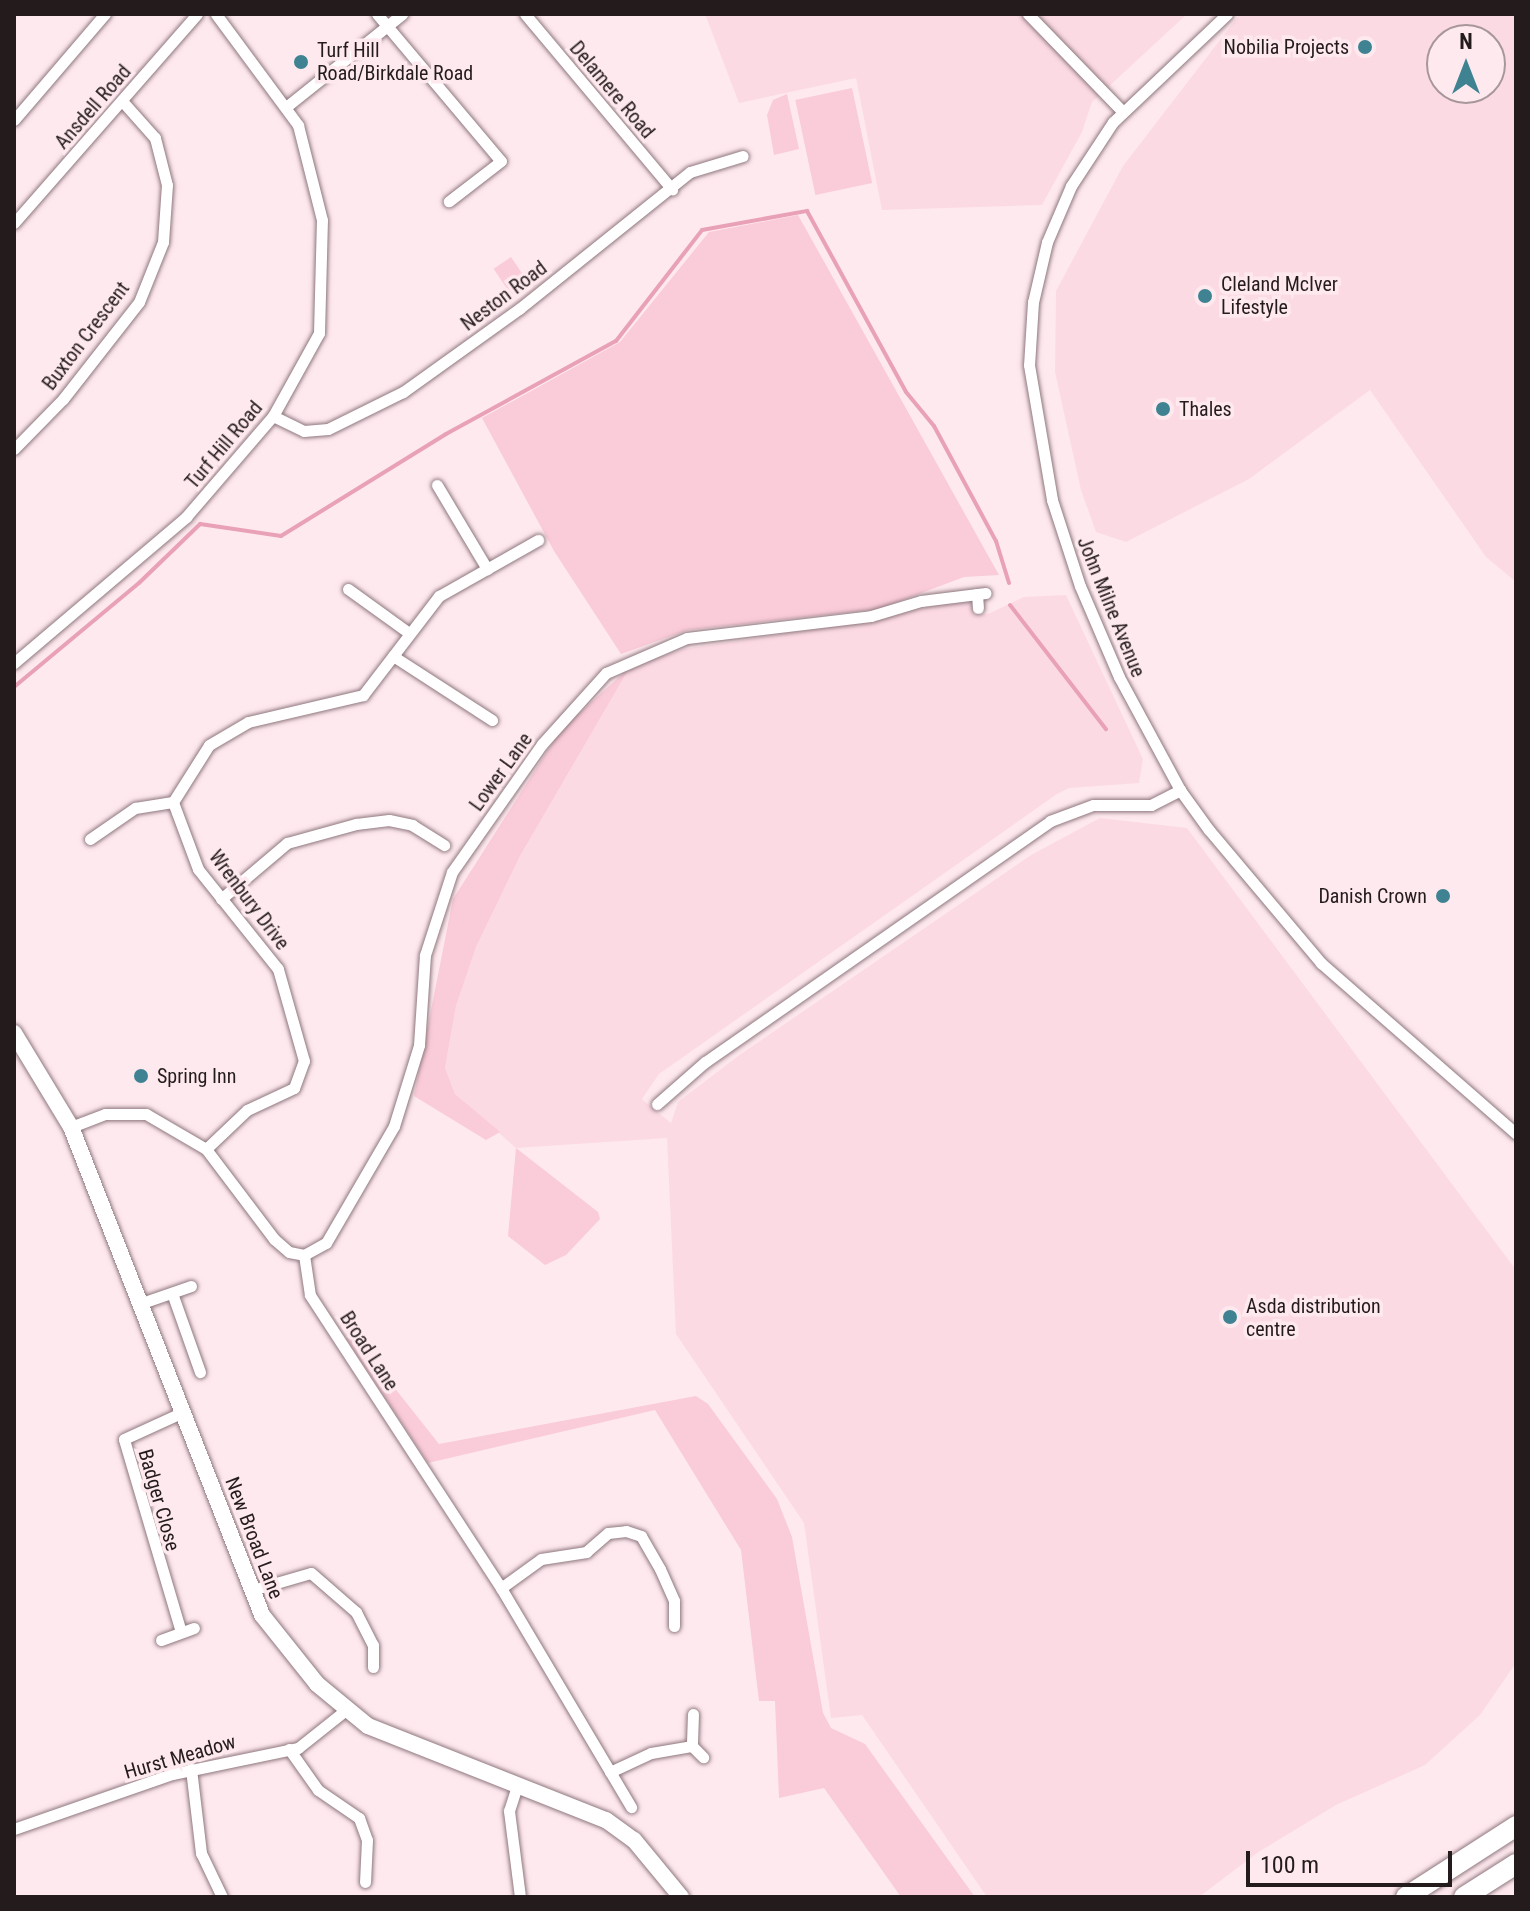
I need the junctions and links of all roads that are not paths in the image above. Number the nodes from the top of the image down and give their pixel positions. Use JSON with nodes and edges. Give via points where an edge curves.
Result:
{"nodes":[{"id":1,"x":105,"y":14,"type":"edge"},
{"id":2,"x":197,"y":14,"type":"edge"},
{"id":3,"x":216,"y":14,"type":"edge"},
{"id":4,"x":377,"y":14,"type":"edge"},
{"id":5,"x":402,"y":14,"type":"edge"},
{"id":6,"x":525,"y":14,"type":"edge"},
{"id":7,"x":1028,"y":14,"type":"edge"},
{"id":8,"x":1227,"y":14,"type":"edge"},
{"id":9,"x":387,"y":26,"type":"junction"},
{"id":10,"x":123,"y":102,"type":"junction"},
{"id":11,"x":286,"y":107,"type":"junction"},
{"id":12,"x":1122,"y":111,"type":"junction"},
{"id":13,"x":14,"y":120,"type":"edge"},
{"id":14,"x":743,"y":156,"type":"dead end"},
{"id":15,"x":672,"y":189,"type":"junction"},
{"id":16,"x":449,"y":201,"type":"dead end"},
{"id":17,"x":14,"y":223,"type":"edge"},
{"id":18,"x":273,"y":416,"type":"junction"},
{"id":19,"x":14,"y":449,"type":"edge"},
{"id":20,"x":437,"y":485,"type":"dead end"},
{"id":21,"x":538,"y":540,"type":"dead end"},
{"id":22,"x":487,"y":569,"type":"junction"},
{"id":23,"x":348,"y":589,"type":"dead end"},
{"id":24,"x":978,"y":608,"type":"dead end"},
{"id":25,"x":409,"y":633,"type":"junction"},
{"id":26,"x":393,"y":656,"type":"junction"},
{"id":27,"x":14,"y":663,"type":"edge"},
{"id":28,"x":492,"y":720,"type":"dead end"},
{"id":29,"x":1180,"y":790,"type":"junction"},
{"id":30,"x":173,"y":802,"type":"junction"},
{"id":31,"x":90,"y":839,"type":"dead end"},
{"id":32,"x":444,"y":845,"type":"dead end"},
{"id":33,"x":221,"y":899,"type":"junction"},
{"id":34,"x":14,"y":1033,"type":"edge"},
{"id":35,"x":657,"y":1104,"type":"dead end"},
{"id":36,"x":71,"y":1127,"type":"junction"},
{"id":37,"x":1516,"y":1134,"type":"edge"},
{"id":38,"x":206,"y":1149,"type":"junction"},
{"id":39,"x":304,"y":1255,"type":"junction"},
{"id":40,"x":191,"y":1286,"type":"dead end"},
{"id":41,"x":172,"y":1293,"type":"junction"},
{"id":42,"x":139,"y":1304,"type":"junction"},
{"id":43,"x":200,"y":1372,"type":"dead end"},
{"id":44,"x":183,"y":1412,"type":"junction"},
{"id":45,"x":501,"y":1588,"type":"junction"},
{"id":46,"x":252,"y":1590,"type":"junction"},
{"id":47,"x":674,"y":1626,"type":"dead end"},
{"id":48,"x":194,"y":1628,"type":"dead end"},
{"id":49,"x":181,"y":1632,"type":"junction"},
{"id":50,"x":161,"y":1640,"type":"dead end"},
{"id":51,"x":373,"y":1667,"type":"dead end"},
{"id":52,"x":347,"y":1709,"type":"junction"},
{"id":53,"x":693,"y":1714,"type":"dead end"},
{"id":54,"x":692,"y":1746,"type":"junction"},
{"id":55,"x":289,"y":1749,"type":"junction"},
{"id":56,"x":703,"y":1757,"type":"dead end"},
{"id":57,"x":191,"y":1769,"type":"junction"},
{"id":58,"x":610,"y":1772,"type":"junction"},
{"id":59,"x":518,"y":1783,"type":"junction"},
{"id":60,"x":631,"y":1807,"type":"dead end"},
{"id":61,"x":14,"y":1815,"type":"edge"},
{"id":62,"x":1516,"y":1826,"type":"edge"},
{"id":63,"x":17,"y":1828,"type":"edge"},
{"id":64,"x":1516,"y":1864,"type":"edge"},
{"id":65,"x":365,"y":1882,"type":"dead end"},
{"id":66,"x":222,"y":1897,"type":"edge"},
{"id":67,"x":520,"y":1897,"type":"edge"},
{"id":68,"x":681,"y":1897,"type":"edge"},
{"id":69,"x":1406,"y":1897,"type":"edge"},
{"id":70,"x":1464,"y":1897,"type":"edge"}],
"edges":[{"from":1,"to":13,"type":"street"},
{"from":2,"to":10,"type":"street","name":"Ansdell Road"},
{"from":3,"to":11,"type":"street","name":"Turf Hill Road"},
{"from":4,"to":9,"type":"street"},
{"from":5,"to":9,"type":"street"},
{"from":6,"to":15,"type":"street","name":"Delamere Road"},
{"from":7,"to":12,"type":"street"},
{"from":8,"to":12,"type":"street","name":"John Milne Avenue"},
{"from":9,"to":11,"type":"street"},
{"from":9,"to":16,"type":"street","via":[[501,161]]},
{"from":10,"to":17,"type":"street","name":"Ansdell Road"},
{"from":10,"to":19,"type":"street","name":"Buxton Crescent","via":[[155,138],[167,185],[163,242],[139,302],[63,399]]},
{"from":11,"to":18,"type":"street","name":"Turf Hill Road","via":[[298,125],[322,220],[319,333]]},
{"from":12,"to":29,"type":"street","name":"John Milne Avenue","via":[[1078,173],[1047,242],[1030,323],[1030,385],[1045,471],[1080,586],[1119,677]]},
{"from":14,"to":15,"type":"street","name":"Neston Road","via":[[690,172]]},
{"from":15,"to":18,"type":"street","name":"Neston Road","via":[[403,392],[328,429],[304,431]]},
{"from":18,"to":27,"type":"street","name":"Turf Hill Road","via":[[186,517]]},
{"from":20,"to":22,"type":"street"},
{"from":21,"to":22,"type":"street"},
{"from":22,"to":25,"type":"street","via":[[439,596]]},
{"from":23,"to":25,"type":"street"},
{"from":24,"to":39,"type":"street","name":"Lower Lane","via":[[981,593],[921,601],[871,616],[687,638],[630,660],[597,681],[542,744],[452,872],[425,955],[419,1045],[394,1126],[326,1243]]},
{"from":25,"to":26,"type":"street"},
{"from":26,"to":28,"type":"street"},
{"from":26,"to":30,"type":"street","via":[[363,695],[248,722],[209,745]]},
{"from":29,"to":35,"type":"street","via":[[1151,805],[1093,805],[1050,821],[705,1062]]},
{"from":29,"to":37,"type":"street","name":"John Milne Avenue","via":[[1263,899],[1321,963]]},
{"from":30,"to":31,"type":"street","via":[[135,808]]},
{"from":30,"to":33,"type":"street","name":"Wrenbury Drive","via":[[198,869]]},
{"from":32,"to":33,"type":"street","via":[[412,825],[389,820],[356,824],[287,843]]},
{"from":33,"to":38,"type":"street","name":"Wrenbury Drive","via":[[278,969],[296,1016],[304,1061],[294,1088],[247,1110]]},
{"from":34,"to":36,"type":"main road"},
{"from":36,"to":38,"type":"street","via":[[105,1114],[146,1114]]},
{"from":36,"to":42,"type":"main road","name":"New Broad Lane"},
{"from":38,"to":39,"type":"street","via":[[274,1239],[289,1252]]},
{"from":39,"to":45,"type":"street","name":"Broad Lane","via":[[310,1295]]},
{"from":40,"to":41,"type":"street"},
{"from":41,"to":42,"type":"street"},
{"from":41,"to":43,"type":"street"},
{"from":42,"to":44,"type":"main road","name":"New Broad Lane"},
{"from":44,"to":46,"type":"main road","name":"New Broad Lane"},
{"from":44,"to":49,"type":"street","name":"Badger Close","via":[[124,1439]]},
{"from":45,"to":47,"type":"street","via":[[541,1559],[586,1552],[608,1533],[626,1531],[641,1536],[660,1569],[674,1601]]},
{"from":45,"to":58,"type":"street","name":"Broad Lane"},
{"from":46,"to":51,"type":"street","via":[[311,1573],[356,1612],[373,1645]]},
{"from":46,"to":52,"type":"main road","name":"New Broad Lane","via":[[262,1615],[307,1672]]},
{"from":48,"to":49,"type":"street"},
{"from":49,"to":50,"type":"street"},
{"from":52,"to":55,"type":"street","name":"Hurst Meadow"},
{"from":52,"to":59,"type":"main road","name":"New Broad Lane","via":[[368,1726]]},
{"from":53,"to":54,"type":"street"},
{"from":54,"to":56,"type":"street"},
{"from":54,"to":58,"type":"street","via":[[651,1753]]},
{"from":55,"to":57,"type":"street","name":"Hurst Meadow"},
{"from":55,"to":65,"type":"street","via":[[318,1790],[359,1818],[367,1840]]},
{"from":57,"to":63,"type":"street","name":"Hurst Meadow"},
{"from":57,"to":66,"type":"street","via":[[201,1853]]},
{"from":58,"to":60,"type":"street","name":"Broad Lane"},
{"from":59,"to":67,"type":"street","via":[[509,1811]]},
{"from":59,"to":68,"type":"main road","name":"New Broad Lane","via":[[627,1833]]},
{"from":61,"to":63,"type":"street"},
{"from":62,"to":69,"type":"highway"},
{"from":64,"to":70,"type":"highway"}]}
